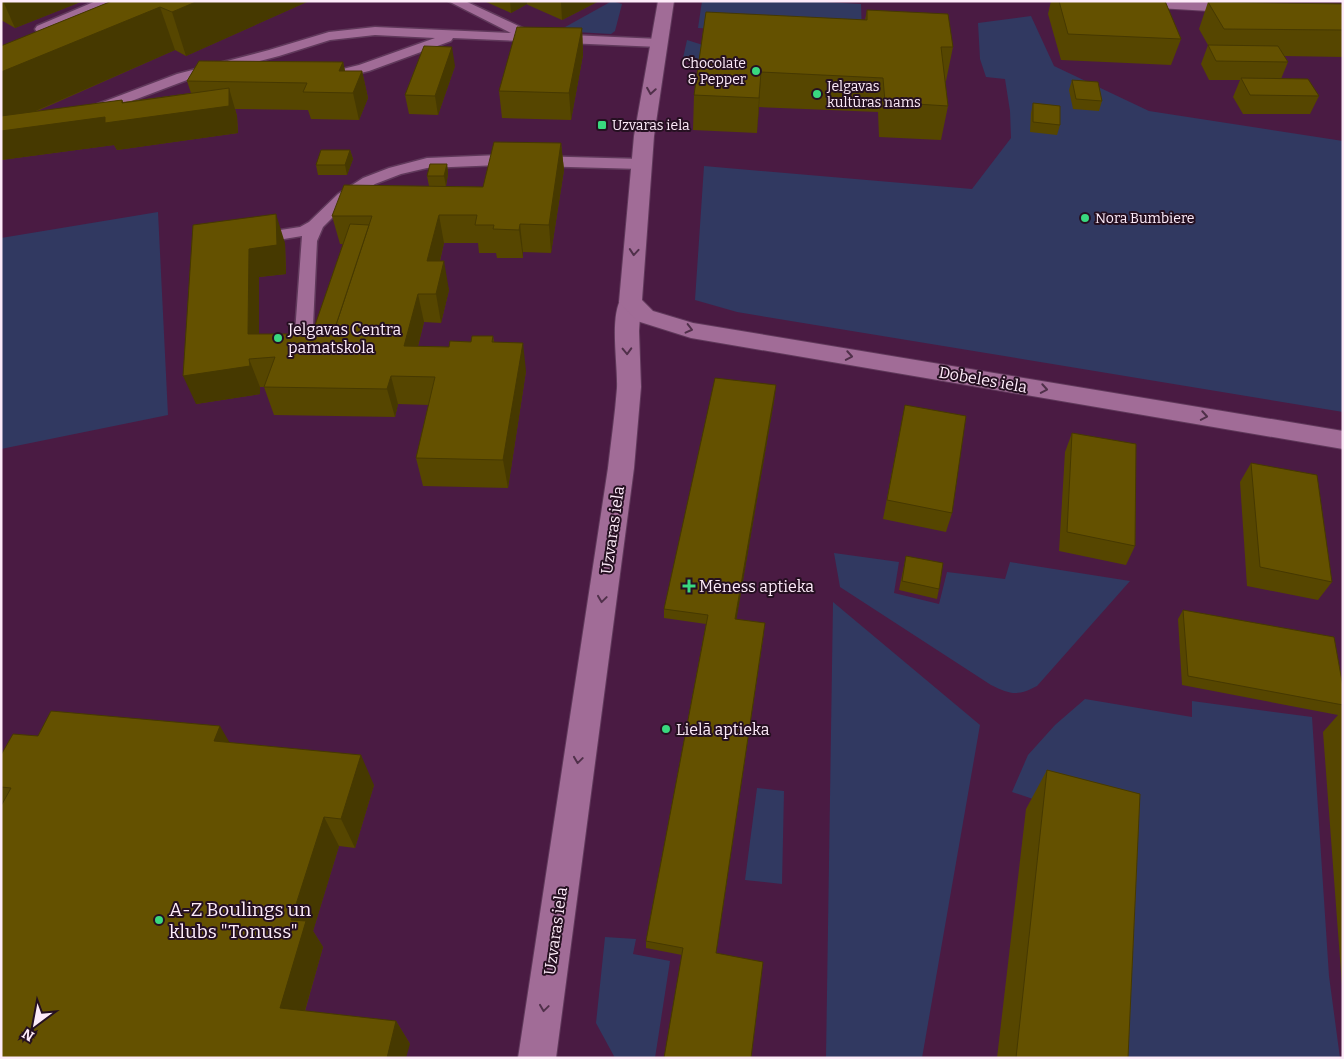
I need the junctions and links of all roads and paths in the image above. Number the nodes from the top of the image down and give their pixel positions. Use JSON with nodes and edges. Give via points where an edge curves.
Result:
{"nodes":[{"id":1,"x":108,"y":1,"type":"edge"},
{"id":2,"x":454,"y":1,"type":"edge"},
{"id":3,"x":666,"y":1,"type":"edge"},
{"id":4,"x":1123,"y":1,"type":"edge"},
{"id":5,"x":1259,"y":9,"type":"edge"},
{"id":6,"x":42,"y":28,"type":"edge"},
{"id":7,"x":458,"y":34,"type":"junction"},
{"id":8,"x":529,"y":36,"type":"junction"},
{"id":9,"x":659,"y":43,"type":"junction"},
{"id":10,"x":190,"y":75,"type":"junction"},
{"id":11,"x":239,"y":76,"type":"edge"},
{"id":12,"x":308,"y":78,"type":"edge"},
{"id":13,"x":182,"y":92,"type":"dead end"},
{"id":14,"x":82,"y":115,"type":"edge"},
{"id":15,"x":641,"y":164,"type":"junction"},
{"id":16,"x":315,"y":225,"type":"junction"},
{"id":17,"x":243,"y":240,"type":"edge"},
{"id":18,"x":630,"y":302,"type":"junction"},
{"id":19,"x":303,"y":347,"type":"edge"},
{"id":20,"x":1343,"y":440,"type":"edge"},
{"id":21,"x":537,"y":1058,"type":"edge"}],
"edges":[{"from":1,"to":6,"type":"lane"},
{"from":2,"to":8,"type":"lane"},
{"from":3,"to":9,"type":"main road","name":"Uzvaras iela"},
{"from":4,"to":5,"type":"main road"},
{"from":7,"to":8,"type":"lane"},
{"from":7,"to":10,"type":"lane","via":[[375,31],[329,36]]},
{"from":7,"to":12,"type":"lane","via":[[328,78]]},
{"from":8,"to":9,"type":"lane"},
{"from":9,"to":15,"type":"main road","name":"Uzvaras iela","one_way":true},
{"from":10,"to":11,"type":"lane"},
{"from":10,"to":13,"type":"lane"},
{"from":10,"to":14,"type":"lane"},
{"from":15,"to":16,"type":"lane","via":[[500,160],[427,163],[369,181],[344,197]]},
{"from":15,"to":18,"type":"main road","name":"Uzvaras iela","one_way":true},
{"from":16,"to":17,"type":"lane","via":[[292,234]]},
{"from":16,"to":19,"type":"lane","via":[[309,241]]},
{"from":18,"to":20,"type":"main road","name":"Dobeles iela","one_way":true,"via":[[645,316],[691,330]]},
{"from":18,"to":21,"type":"main road","name":"Uzvaras iela","one_way":true,"via":[[627,331],[629,387],[621,468]]}]}
